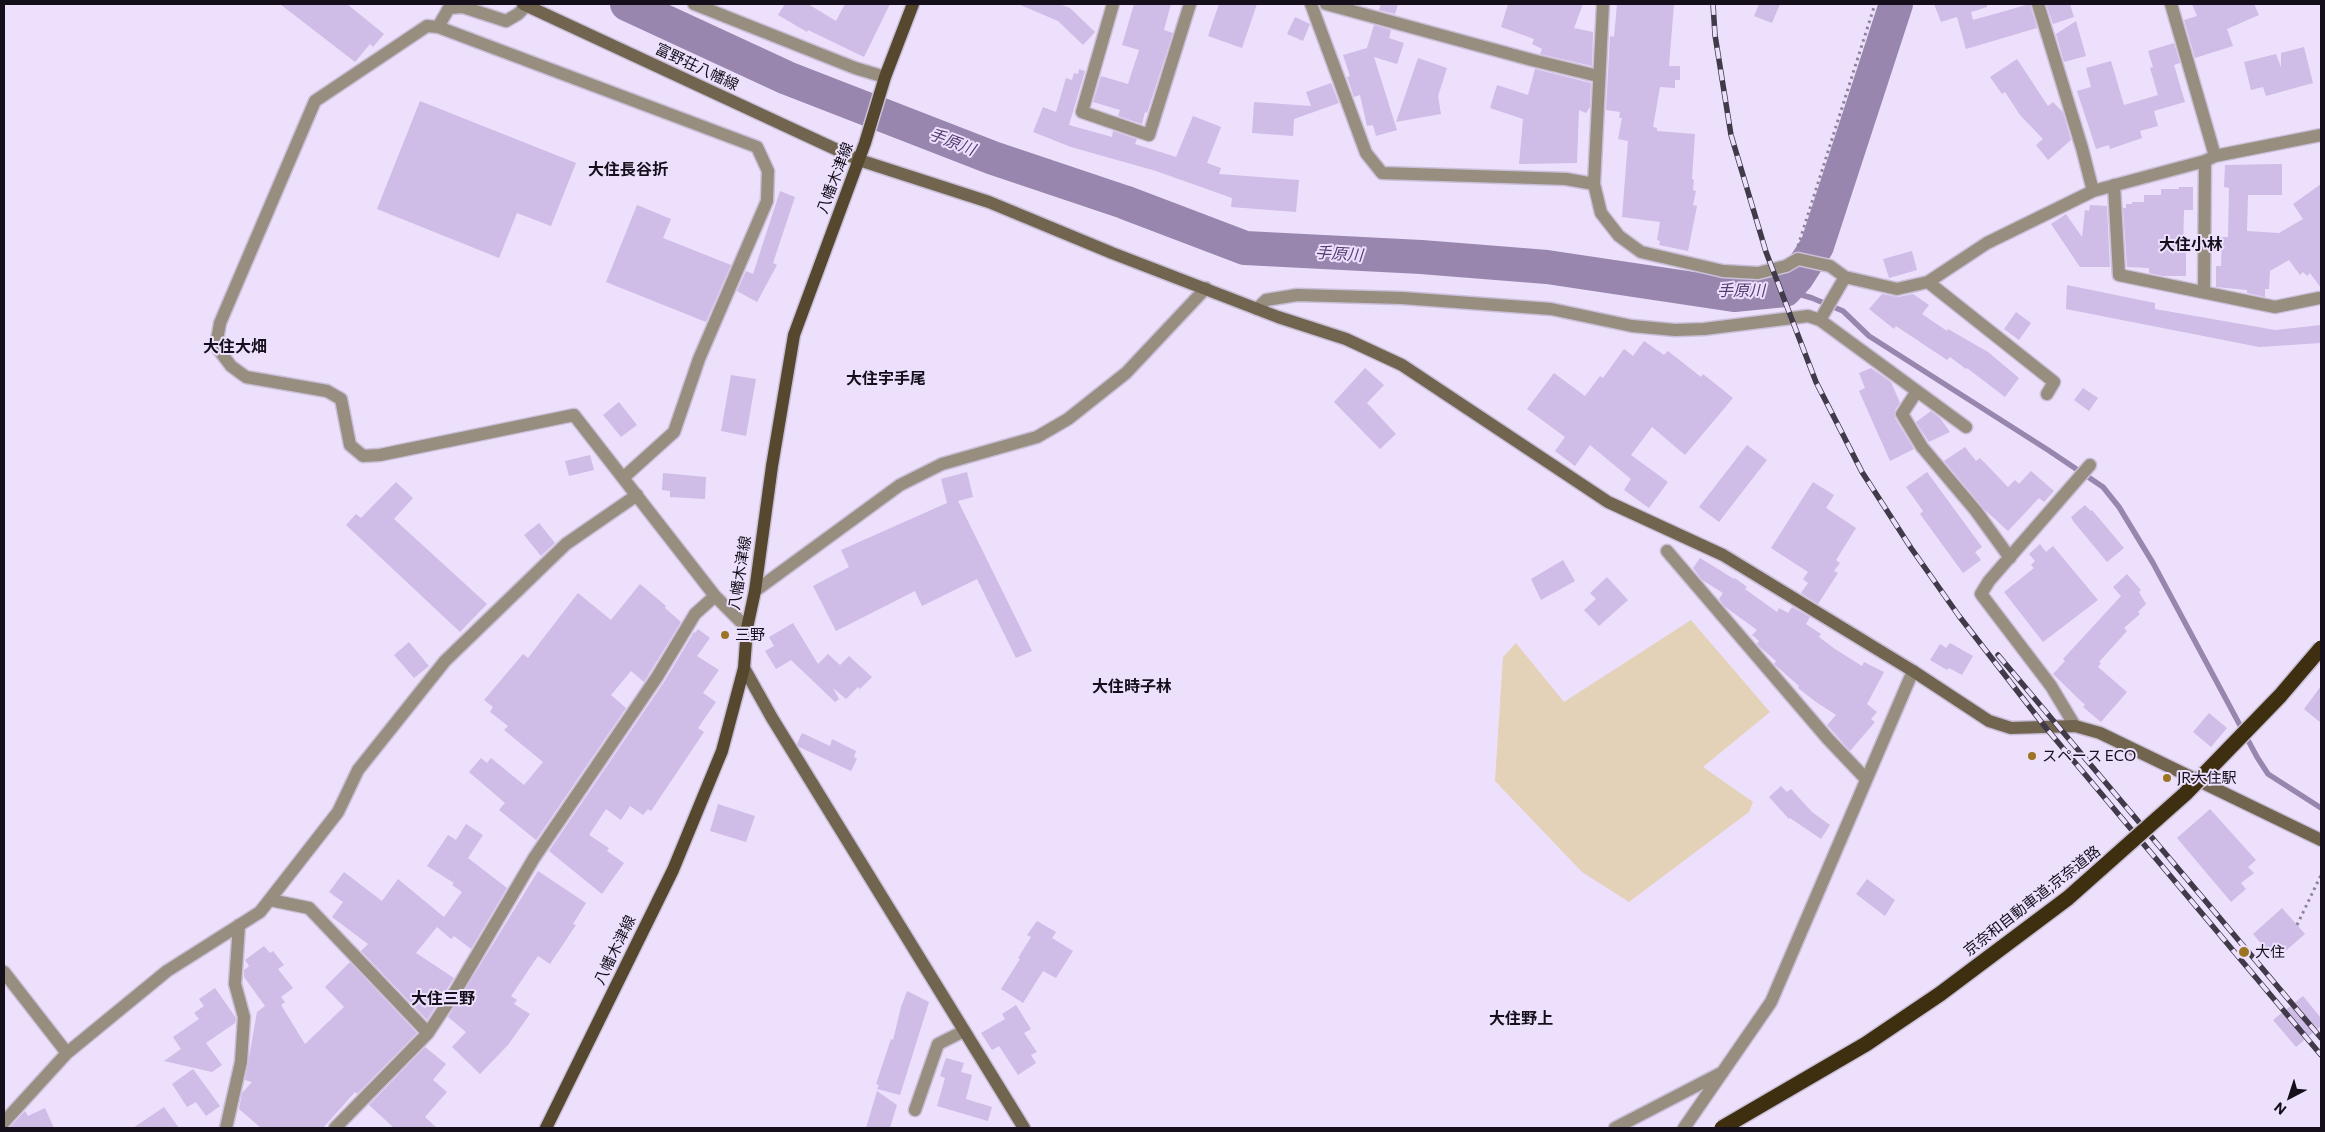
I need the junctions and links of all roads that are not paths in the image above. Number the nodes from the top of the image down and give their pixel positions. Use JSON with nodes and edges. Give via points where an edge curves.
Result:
{"nodes":[{"id":1,"x":694,"y":4,"type":"edge"},
{"id":2,"x":913,"y":4,"type":"edge"},
{"id":3,"x":1113,"y":4,"type":"edge"},
{"id":4,"x":1190,"y":4,"type":"edge"},
{"id":5,"x":1311,"y":4,"type":"edge"},
{"id":6,"x":1326,"y":4,"type":"edge"},
{"id":7,"x":1602,"y":4,"type":"edge"},
{"id":8,"x":2038,"y":4,"type":"edge"},
{"id":9,"x":2171,"y":4,"type":"edge"},
{"id":10,"x":524,"y":5,"type":"edge"},
{"id":11,"x":722,"y":9,"type":"edge"},
{"id":12,"x":438,"y":26,"type":"junction"},
{"id":13,"x":1598,"y":76,"type":"junction"},
{"id":14,"x":883,"y":82,"type":"junction"},
{"id":15,"x":2321,"y":135,"type":"edge"},
{"id":16,"x":2210,"y":158,"type":"junction"},
{"id":17,"x":859,"y":160,"type":"junction"},
{"id":18,"x":1594,"y":184,"type":"junction"},
{"id":19,"x":2114,"y":185,"type":"junction"},
{"id":20,"x":2092,"y":191,"type":"junction"},
{"id":21,"x":1844,"y":277,"type":"junction"},
{"id":22,"x":1928,"y":282,"type":"junction"},
{"id":23,"x":1206,"y":288,"type":"junction"},
{"id":24,"x":2204,"y":292,"type":"junction"},
{"id":25,"x":2319,"y":298,"type":"dead end"},
{"id":26,"x":1257,"y":309,"type":"junction"},
{"id":27,"x":1822,"y":316,"type":"junction"},
{"id":28,"x":1917,"y":391,"type":"junction"},
{"id":29,"x":2047,"y":394,"type":"dead end"},
{"id":30,"x":1966,"y":427,"type":"dead end"},
{"id":31,"x":2090,"y":465,"type":"dead end"},
{"id":32,"x":624,"y":478,"type":"junction"},
{"id":33,"x":637,"y":495,"type":"junction"},
{"id":34,"x":1667,"y":551,"type":"dead end"},
{"id":35,"x":2010,"y":558,"type":"junction"},
{"id":36,"x":755,"y":591,"type":"junction"},
{"id":37,"x":715,"y":596,"type":"junction"},
{"id":38,"x":747,"y":628,"type":"junction"},
{"id":39,"x":2321,"y":648,"type":"edge"},
{"id":40,"x":744,"y":668,"type":"junction"},
{"id":41,"x":1913,"y":671,"type":"junction"},
{"id":42,"x":2075,"y":726,"type":"junction"},
{"id":43,"x":1866,"y":779,"type":"junction"},
{"id":44,"x":2321,"y":840,"type":"edge"},
{"id":45,"x":270,"y":900,"type":"junction"},
{"id":46,"x":239,"y":925,"type":"junction"},
{"id":47,"x":4,"y":972,"type":"edge"},
{"id":48,"x":964,"y":1031,"type":"junction"},
{"id":49,"x":428,"y":1033,"type":"junction"},
{"id":50,"x":67,"y":1053,"type":"junction"},
{"id":51,"x":1726,"y":1071,"type":"junction"},
{"id":52,"x":915,"y":1110,"type":"dead end"},
{"id":53,"x":4,"y":1122,"type":"edge"},
{"id":54,"x":226,"y":1128,"type":"edge"},
{"id":55,"x":335,"y":1128,"type":"edge"},
{"id":56,"x":546,"y":1128,"type":"edge"},
{"id":57,"x":1024,"y":1128,"type":"edge"},
{"id":58,"x":1615,"y":1128,"type":"edge"},
{"id":59,"x":1684,"y":1128,"type":"edge"},
{"id":60,"x":1722,"y":1128,"type":"edge"}],
"edges":[{"from":1,"to":11,"type":"street"},
{"from":2,"to":14,"type":"main road","name":"八幡木津線"},
{"from":3,"to":4,"type":"street","via":[[1082,112],[1149,134]]},
{"from":5,"to":18,"type":"street","via":[[1366,153],[1382,173],[1566,179]]},
{"from":6,"to":13,"type":"street"},
{"from":7,"to":13,"type":"street"},
{"from":8,"to":20,"type":"street"},
{"from":9,"to":16,"type":"street"},
{"from":10,"to":12,"type":"street","via":[[518,14],[506,21],[463,7],[449,8]]},
{"from":10,"to":17,"type":"street","name":"富野荘八幡線"},
{"from":11,"to":14,"type":"street"},
{"from":12,"to":32,"type":"street","via":[[757,147],[768,171],[767,201],[699,358],[674,432]]},
{"from":12,"to":32,"type":"street","via":[[427,26],[315,101],[220,323],[216,346],[231,366],[246,377],[327,390],[341,399],[350,445],[363,456],[574,415]]},
{"from":13,"to":18,"type":"street"},
{"from":14,"to":17,"type":"main road","name":"八幡木津線"},
{"from":15,"to":16,"type":"street"},
{"from":16,"to":19,"type":"street"},
{"from":16,"to":24,"type":"street"},
{"from":17,"to":23,"type":"street","name":"富野荘八幡線","via":[[989,202]]},
{"from":17,"to":36,"type":"main road","name":"八幡木津線","via":[[794,336]]},
{"from":18,"to":21,"type":"street","via":[[1601,213],[1619,236],[1640,252],[1723,271],[1758,273],[1786,266],[1795,260],[1830,266]]},
{"from":19,"to":20,"type":"street"},
{"from":19,"to":24,"type":"street","via":[[2119,275]]},
{"from":20,"to":22,"type":"street","via":[[1987,243]]},
{"from":21,"to":22,"type":"street","via":[[1897,289]]},
{"from":21,"to":27,"type":"street"},
{"from":22,"to":29,"type":"street","via":[[2054,382]]},
{"from":23,"to":26,"type":"street","name":"富野荘八幡線"},
{"from":23,"to":36,"type":"street","via":[[1126,373],[1068,419],[1037,437],[942,464],[900,485]]},
{"from":24,"to":25,"type":"street","via":[[2275,306]]},
{"from":26,"to":27,"type":"street","via":[[1266,300],[1297,295],[1402,298],[1551,309],[1632,326],[1675,330]]},
{"from":26,"to":41,"type":"street","name":"富野荘八幡線","via":[[1346,339],[1402,365],[1608,502],[1723,555]]},
{"from":27,"to":28,"type":"street"},
{"from":28,"to":30,"type":"street"},
{"from":28,"to":35,"type":"street","via":[[1902,414],[1922,447],[1976,511]]},
{"from":31,"to":35,"type":"street"},
{"from":32,"to":33,"type":"street"},
{"from":33,"to":37,"type":"street"},
{"from":33,"to":45,"type":"street","via":[[566,544],[446,661],[358,770],[338,812]]},
{"from":34,"to":43,"type":"street"},
{"from":35,"to":42,"type":"street","via":[[1981,594],[2051,686]]},
{"from":36,"to":38,"type":"main road","name":"八幡木津線"},
{"from":37,"to":38,"type":"street"},
{"from":37,"to":49,"type":"street","via":[[695,614],[657,677],[534,858]]},
{"from":38,"to":40,"type":"main road","name":"八幡木津線"},
{"from":39,"to":60,"type":"highway","name":"京奈和自動車道;京奈道路","bridge":true,"via":[[2206,773],[2068,898],[1940,994],[1866,1044]]},
{"from":40,"to":48,"type":"street"},
{"from":40,"to":56,"type":"main road","name":"八幡木津線","via":[[722,751],[673,870]]},
{"from":41,"to":42,"type":"street","name":"富野荘八幡線","via":[[1990,721],[2011,728]]},
{"from":41,"to":43,"type":"street"},
{"from":42,"to":44,"type":"street","via":[[2124,743]]},
{"from":43,"to":51,"type":"street","via":[[1771,1002]]},
{"from":45,"to":46,"type":"street","via":[[260,912]]},
{"from":45,"to":49,"type":"street","via":[[309,908]]},
{"from":46,"to":50,"type":"street","via":[[167,971]]},
{"from":46,"to":54,"type":"street","via":[[235,984],[244,1017],[241,1062]]},
{"from":47,"to":50,"type":"street"},
{"from":48,"to":52,"type":"street","via":[[938,1044]]},
{"from":48,"to":57,"type":"street"},
{"from":49,"to":55,"type":"street"},
{"from":50,"to":53,"type":"street"},
{"from":51,"to":58,"type":"street"},
{"from":51,"to":59,"type":"street"}]}
